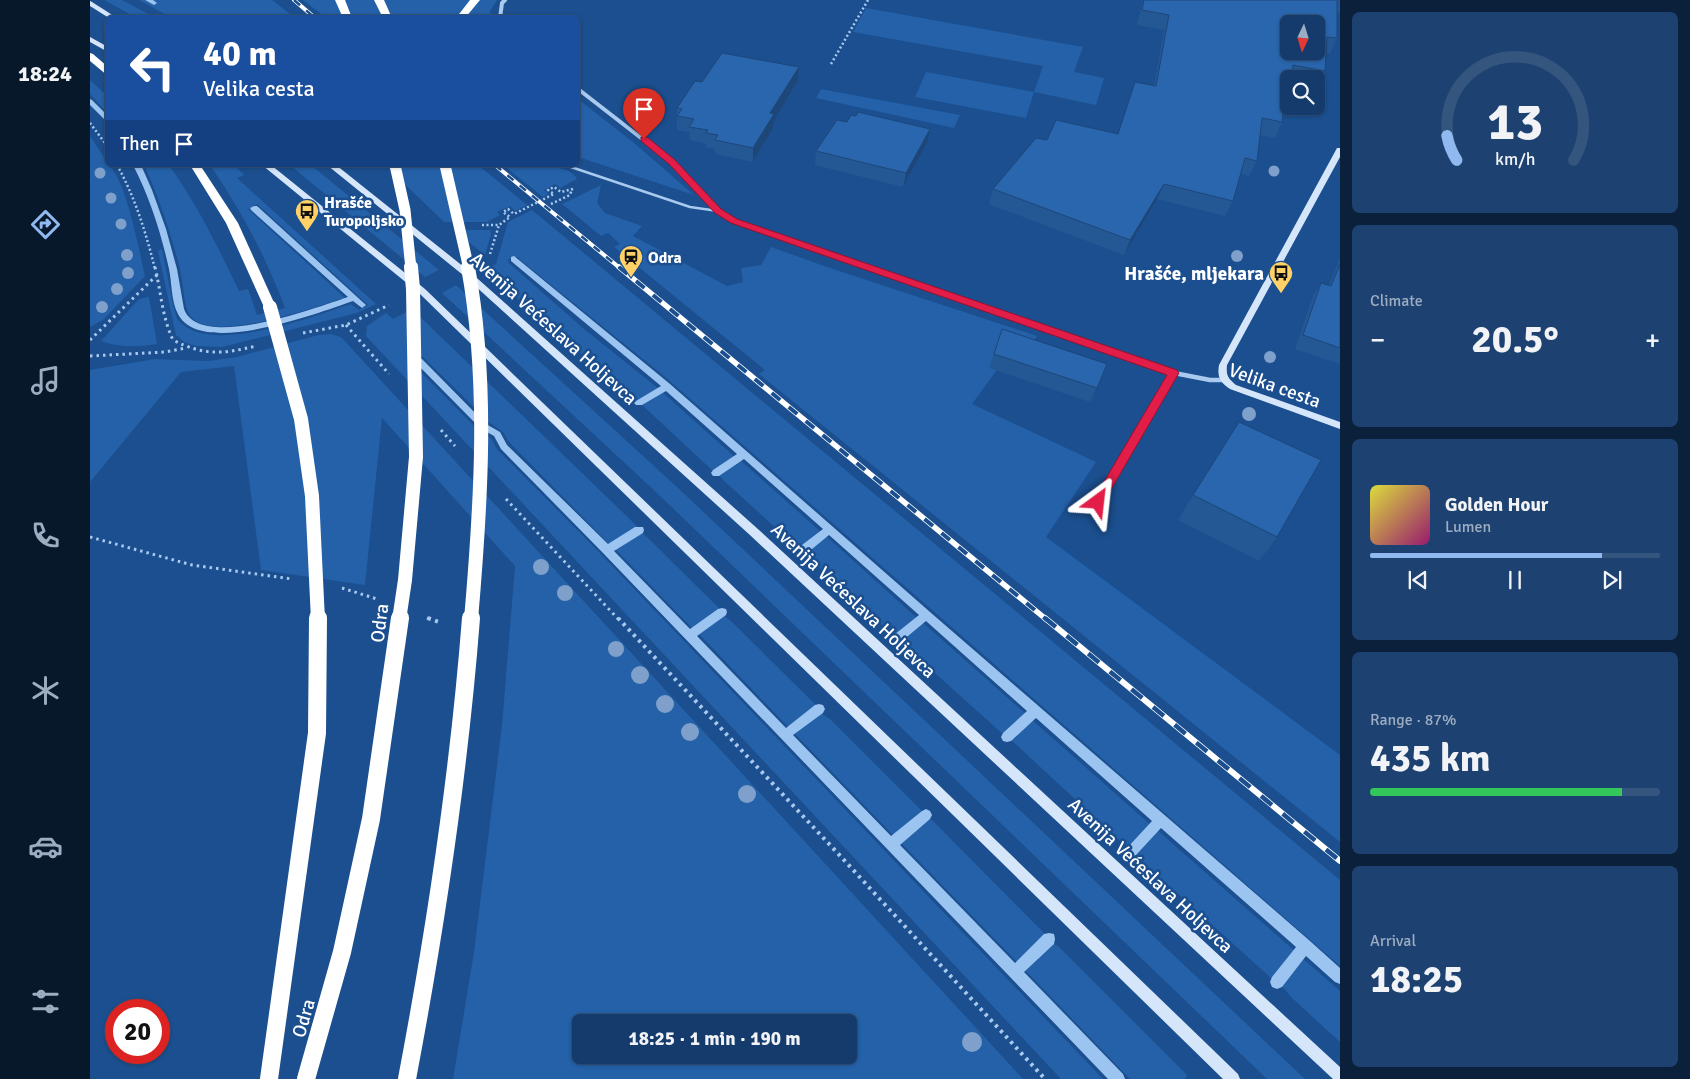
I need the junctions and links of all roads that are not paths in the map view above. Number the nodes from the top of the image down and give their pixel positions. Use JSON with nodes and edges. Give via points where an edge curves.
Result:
{"nodes":[{"id":1,"x":340,"y":0,"type":"edge"},
{"id":2,"x":379,"y":0,"type":"edge"},
{"id":3,"x":476,"y":0,"type":"edge"},
{"id":4,"x":505,"y":0,"type":"edge"},
{"id":5,"x":90,"y":3,"type":"edge"},
{"id":6,"x":109,"y":15,"type":"edge"},
{"id":7,"x":347,"y":15,"type":"edge"},
{"id":8,"x":386,"y":15,"type":"edge"},
{"id":9,"x":463,"y":15,"type":"edge"},
{"id":10,"x":500,"y":15,"type":"edge"},
{"id":11,"x":90,"y":39,"type":"edge"},
{"id":12,"x":105,"y":48,"type":"edge"},
{"id":13,"x":90,"y":56,"type":"edge"},
{"id":14,"x":105,"y":70,"type":"edge"},
{"id":15,"x":580,"y":91,"type":"edge"},
{"id":16,"x":1340,"y":150,"type":"edge"},
{"id":17,"x":196,"y":167,"type":"edge"},
{"id":18,"x":268,"y":167,"type":"edge"},
{"id":19,"x":334,"y":167,"type":"edge"},
{"id":20,"x":395,"y":167,"type":"edge"},
{"id":21,"x":445,"y":167,"type":"edge"},
{"id":22,"x":571,"y":167,"type":"edge"},
{"id":23,"x":718,"y":211,"type":"junction"},
{"id":24,"x":1174,"y":373,"type":"junction"},
{"id":25,"x":1224,"y":380,"type":"junction"},
{"id":26,"x":1340,"y":426,"type":"edge"},
{"id":27,"x":1098,"y":502,"type":"dead end"},
{"id":28,"x":1340,"y":1076,"type":"edge"},
{"id":29,"x":269,"y":1079,"type":"edge"},
{"id":30,"x":306,"y":1079,"type":"edge"},
{"id":31,"x":407,"y":1079,"type":"edge"},
{"id":32,"x":1233,"y":1079,"type":"edge"}],
"edges":[{"from":1,"to":7,"type":"highway"},
{"from":2,"to":8,"type":"highway"},
{"from":3,"to":9,"type":"highway"},
{"from":4,"to":10,"type":"street"},
{"from":5,"to":6,"type":"main road"},
{"from":11,"to":12,"type":"main road"},
{"from":13,"to":14,"type":"highway"},
{"from":15,"to":23,"type":"street","name":"Velika cesta","via":[[672,162]]},
{"from":16,"to":25,"type":"main road","via":[[1223,365]]},
{"from":17,"to":29,"type":"highway","bridge":true,"via":[[232,223],[270,307],[301,419],[312,496],[318,619],[317,734]]},
{"from":18,"to":32,"type":"main road","via":[[422,291]]},
{"from":19,"to":28,"type":"main road","name":"Avenija Većeslava Holjevca","via":[[466,273],[755,533]]},
{"from":20,"to":30,"type":"highway","name":"Odra","bridge":true,"via":[[405,210],[413,289],[416,456],[405,580],[372,818],[342,952]]},
{"from":21,"to":31,"type":"highway","bridge":true,"via":[[466,252],[478,334],[480,448],[476,556],[466,684],[450,821],[424,994]]},
{"from":22,"to":23,"type":"lane","name":"Velika cesta","via":[[690,207]]},
{"from":23,"to":24,"type":"street","name":"Velika cesta","via":[[751,228]]},
{"from":24,"to":25,"type":"street","name":"Velika cesta"},
{"from":24,"to":27,"type":"lane"},
{"from":25,"to":26,"type":"main road","name":"Velika cesta","via":[[1246,393]]}]}
